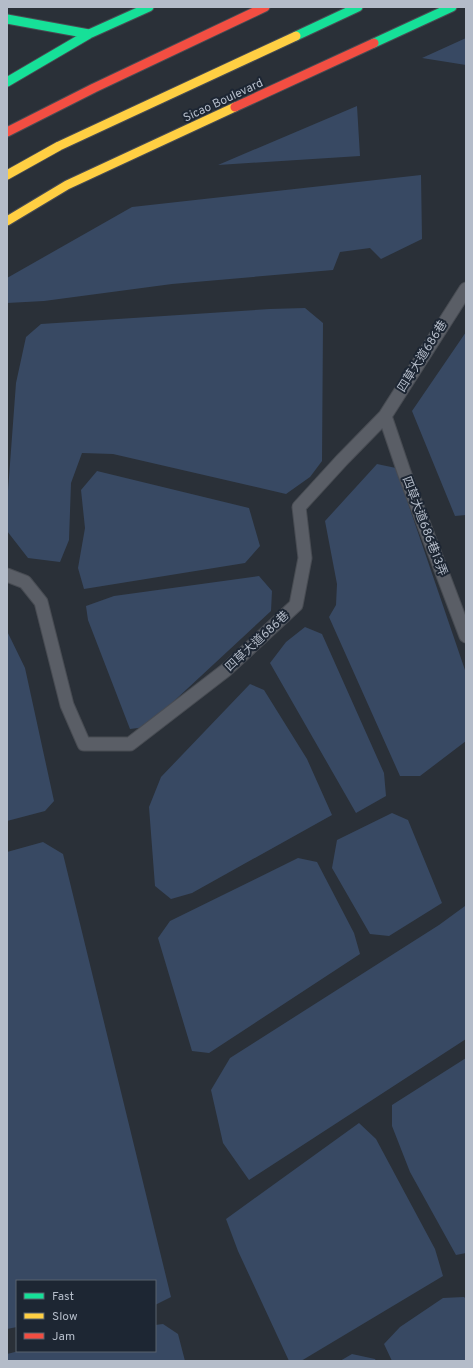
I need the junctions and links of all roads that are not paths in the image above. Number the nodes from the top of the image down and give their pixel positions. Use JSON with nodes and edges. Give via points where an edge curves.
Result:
{"nodes":[{"id":1,"x":148,"y":7,"type":"edge"},
{"id":2,"x":265,"y":7,"type":"edge"},
{"id":3,"x":358,"y":7,"type":"edge"},
{"id":4,"x":452,"y":7,"type":"edge"},
{"id":5,"x":7,"y":19,"type":"edge"},
{"id":6,"x":89,"y":34,"type":"junction"},
{"id":7,"x":7,"y":82,"type":"edge"},
{"id":8,"x":7,"y":132,"type":"edge"},
{"id":9,"x":7,"y":175,"type":"edge"},
{"id":10,"x":7,"y":221,"type":"edge"},
{"id":11,"x":466,"y":289,"type":"edge"},
{"id":12,"x":385,"y":416,"type":"junction"},
{"id":13,"x":7,"y":575,"type":"edge"},
{"id":14,"x":466,"y":636,"type":"edge"}],
"edges":[{"from":1,"to":6,"type":"street"},
{"from":2,"to":8,"type":"street"},
{"from":3,"to":9,"type":"street","via":[[59,146]]},
{"from":4,"to":10,"type":"street","name":"Sicao Boulevard","via":[[67,185]]},
{"from":5,"to":6,"type":"street"},
{"from":6,"to":7,"type":"street"},
{"from":11,"to":12,"type":"lane","name":"四草大道686巷"},
{"from":12,"to":13,"type":"lane","name":"四草大道686巷","via":[[299,506],[306,558],[296,605],[226,670],[130,744],[84,744],[67,705],[41,602],[25,582]]},
{"from":12,"to":14,"type":"lane","name":"四草大道686巷13弄"}]}
